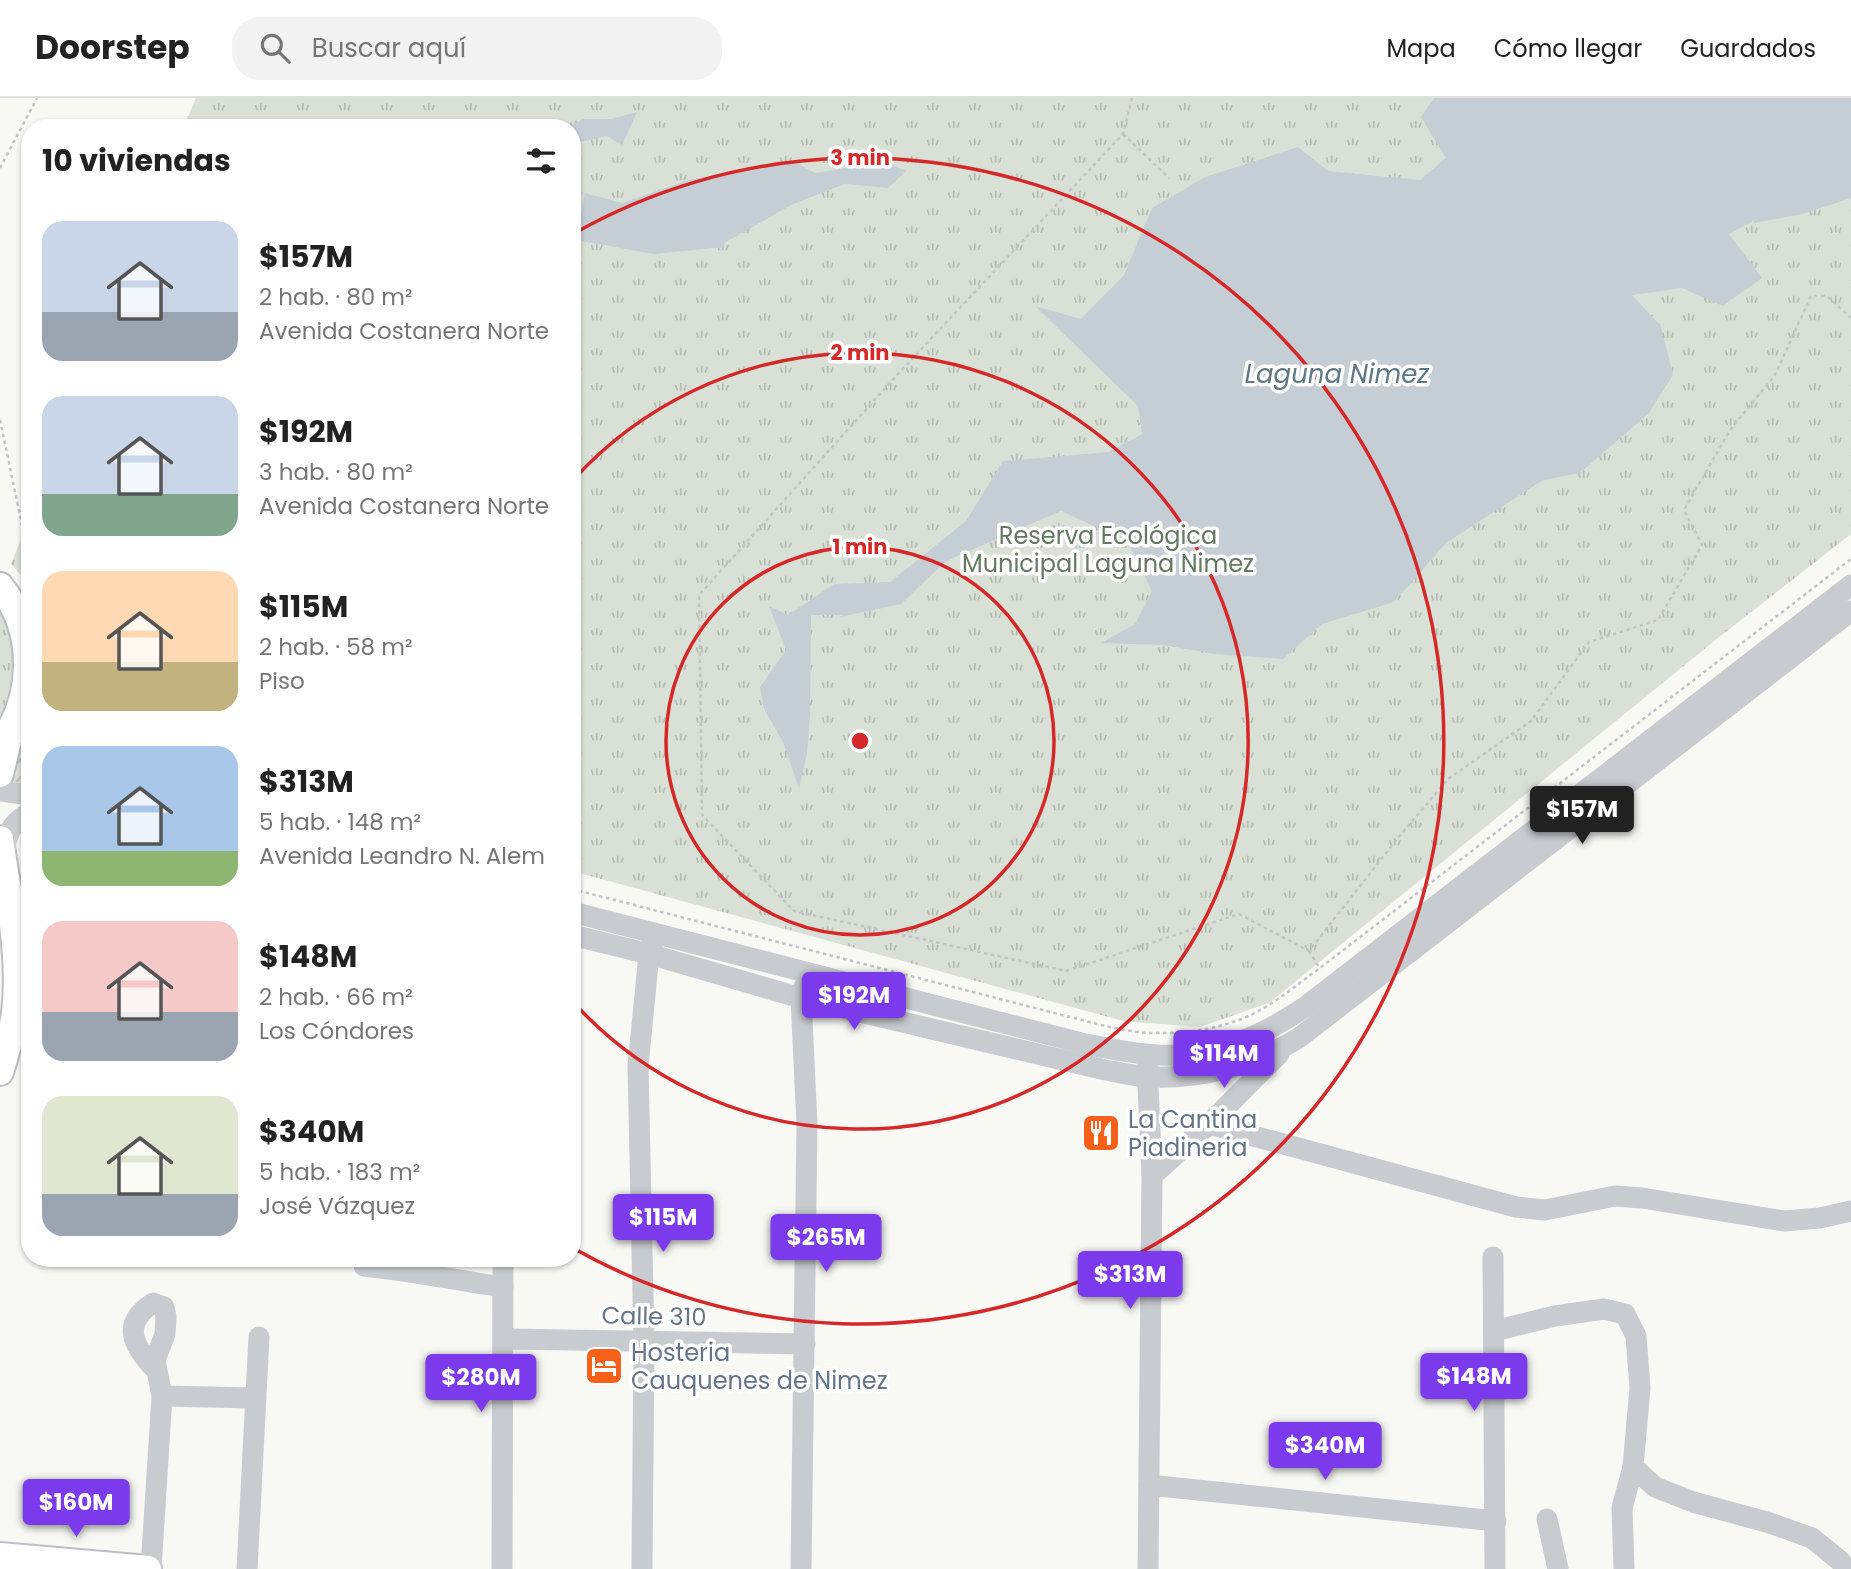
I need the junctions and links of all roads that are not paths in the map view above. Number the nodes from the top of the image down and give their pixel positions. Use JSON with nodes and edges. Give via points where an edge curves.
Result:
{"nodes":[{"id":1,"x":1851,"y":585,"type":"edge"},
{"id":2,"x":0,"y":586,"type":"edge"},
{"id":3,"x":1851,"y":611,"type":"edge"},
{"id":4,"x":21,"y":628,"type":"edge"},
{"id":5,"x":1768,"y":662,"type":"junction"},
{"id":6,"x":21,"y":704,"type":"edge"},
{"id":7,"x":14,"y":734,"type":"edge"},
{"id":8,"x":0,"y":774,"type":"edge"},
{"id":9,"x":0,"y":791,"type":"edge"},
{"id":10,"x":21,"y":793,"type":"edge"},
{"id":11,"x":21,"y":818,"type":"edge"},
{"id":12,"x":1,"y":850,"type":"edge"},
{"id":13,"x":581,"y":914,"type":"edge"},
{"id":14,"x":656,"y":933,"type":"junction"},
{"id":15,"x":581,"y":937,"type":"edge"},
{"id":16,"x":649,"y":954,"type":"junction"},
{"id":17,"x":807,"y":974,"type":"junction"},
{"id":18,"x":802,"y":998,"type":"junction"},
{"id":19,"x":1288,"y":1045,"type":"junction"},
{"id":20,"x":1147,"y":1054,"type":"junction"},
{"id":21,"x":0,"y":1072,"type":"edge"},
{"id":22,"x":1147,"y":1077,"type":"junction"},
{"id":23,"x":1209,"y":1124,"type":"junction"},
{"id":24,"x":1152,"y":1176,"type":"junction"},
{"id":25,"x":1851,"y":1210,"type":"edge"},
{"id":26,"x":1493,"y":1257,"type":"dead end"},
{"id":27,"x":375,"y":1267,"type":"edge"},
{"id":28,"x":503,"y":1267,"type":"edge"},
{"id":29,"x":503,"y":1287,"type":"junction"},
{"id":30,"x":1494,"y":1331,"type":"junction"},
{"id":31,"x":259,"y":1336,"type":"dead end"},
{"id":32,"x":503,"y":1339,"type":"junction"},
{"id":33,"x":644,"y":1342,"type":"junction"},
{"id":34,"x":805,"y":1344,"type":"junction"},
{"id":35,"x":155,"y":1370,"type":"dead end"},
{"id":36,"x":162,"y":1396,"type":"junction"},
{"id":37,"x":256,"y":1398,"type":"junction"},
{"id":38,"x":1633,"y":1467,"type":"junction"},
{"id":39,"x":1149,"y":1485,"type":"junction"},
{"id":40,"x":1547,"y":1519,"type":"dead end"},
{"id":41,"x":1496,"y":1521,"type":"junction"},
{"id":42,"x":0,"y":1556,"type":"edge"},
{"id":43,"x":150,"y":1569,"type":"edge"},
{"id":44,"x":247,"y":1569,"type":"edge"},
{"id":45,"x":502,"y":1569,"type":"edge"},
{"id":46,"x":642,"y":1569,"type":"edge"},
{"id":47,"x":802,"y":1569,"type":"edge"},
{"id":48,"x":1148,"y":1569,"type":"edge"},
{"id":49,"x":1495,"y":1569,"type":"edge"},
{"id":50,"x":1558,"y":1569,"type":"edge"},
{"id":51,"x":1624,"y":1569,"type":"edge"},
{"id":52,"x":1847,"y":1569,"type":"edge"}],
"edges":[{"from":1,"to":5,"type":"street"},
{"from":2,"to":4,"type":"main road"},
{"from":3,"to":5,"type":"street"},
{"from":5,"to":19,"type":"street"},
{"from":5,"to":20,"type":"street","via":[[1284,1022],[1200,1053]]},
{"from":6,"to":7,"type":"main road"},
{"from":7,"to":8,"type":"main road"},
{"from":9,"to":10,"type":"street"},
{"from":11,"to":12,"type":"street","via":[[9,830]]},
{"from":12,"to":21,"type":"main road","via":[[16,954],[16,995],[12,1033]]},
{"from":13,"to":14,"type":"street"},
{"from":14,"to":16,"type":"street"},
{"from":14,"to":17,"type":"street"},
{"from":15,"to":16,"type":"street"},
{"from":16,"to":18,"type":"street"},
{"from":16,"to":33,"type":"street","via":[[638,1066]]},
{"from":17,"to":18,"type":"street"},
{"from":17,"to":20,"type":"street","via":[[1085,1044]]},
{"from":18,"to":22,"type":"street"},
{"from":18,"to":34,"type":"street","via":[[807,1124]]},
{"from":19,"to":22,"type":"street","via":[[1227,1068]]},
{"from":19,"to":23,"type":"street"},
{"from":20,"to":22,"type":"street"},
{"from":22,"to":24,"type":"street"},
{"from":23,"to":24,"type":"street"},
{"from":23,"to":25,"type":"street","via":[[1516,1207],[1545,1210],[1615,1196],[1784,1221]]},
{"from":24,"to":39,"type":"street"},
{"from":26,"to":30,"type":"street"},
{"from":27,"to":29,"type":"street"},
{"from":28,"to":29,"type":"street"},
{"from":29,"to":32,"type":"street"},
{"from":30,"to":38,"type":"street","via":[[1604,1309],[1625,1314],[1636,1336],[1640,1388]]},
{"from":30,"to":41,"type":"street"},
{"from":31,"to":37,"type":"street"},
{"from":32,"to":33,"type":"street","name":"Calle 310"},
{"from":32,"to":45,"type":"street"},
{"from":33,"to":34,"type":"street","name":"Calle 310"},
{"from":33,"to":46,"type":"street"},
{"from":34,"to":47,"type":"street"},
{"from":35,"to":36,"type":"street"},
{"from":36,"to":37,"type":"street"},
{"from":36,"to":43,"type":"street"},
{"from":37,"to":44,"type":"street"},
{"from":38,"to":51,"type":"street","via":[[1622,1508]]},
{"from":38,"to":52,"type":"street","via":[[1655,1487],[1812,1538]]},
{"from":39,"to":41,"type":"street"},
{"from":39,"to":48,"type":"street"},
{"from":40,"to":50,"type":"street"},
{"from":41,"to":49,"type":"street"},
{"from":42,"to":43,"type":"main road"}]}
